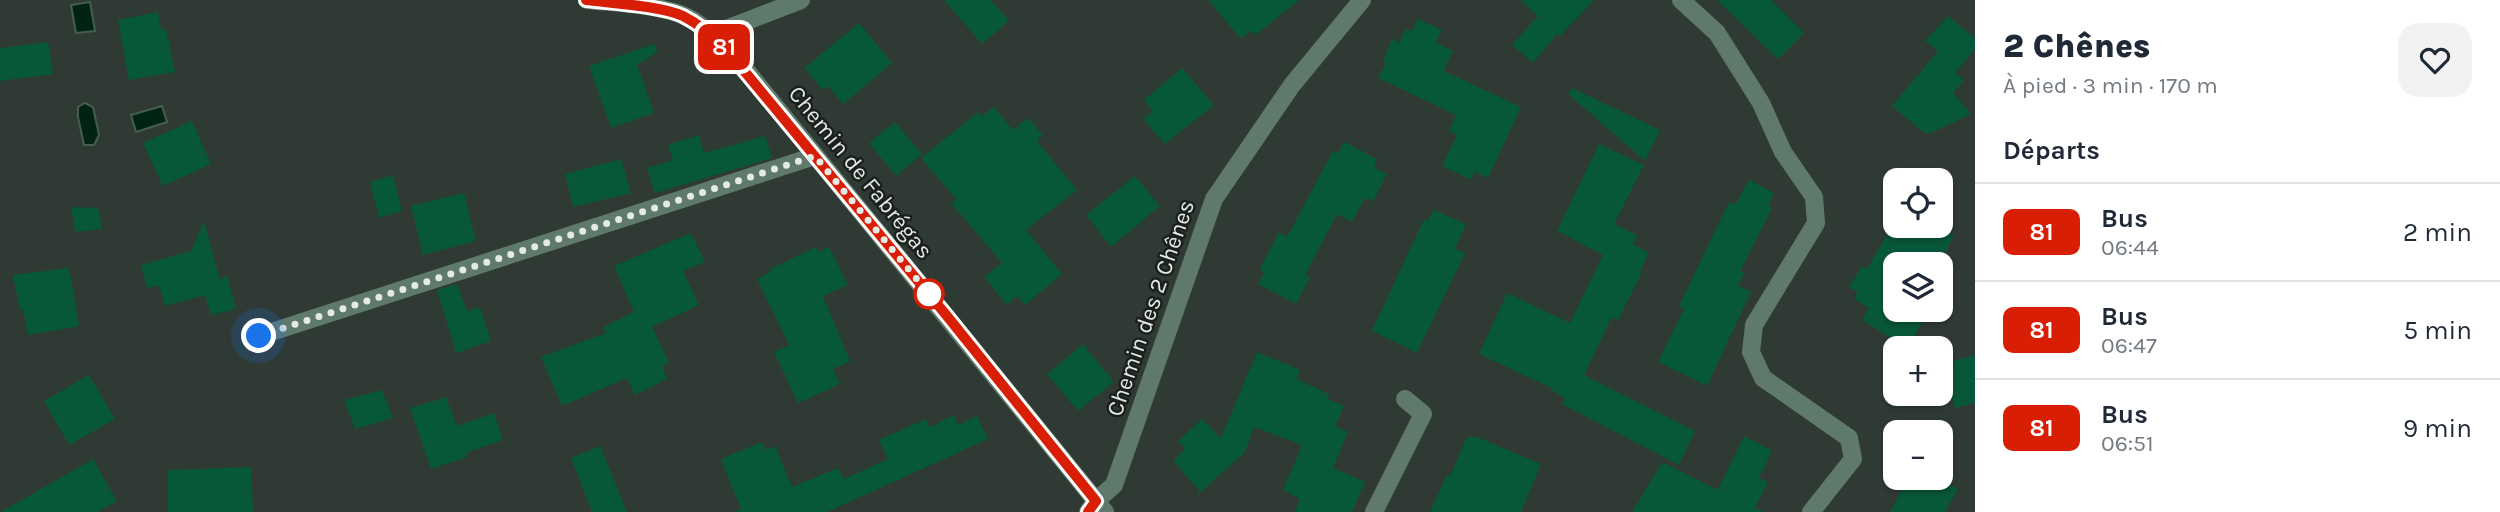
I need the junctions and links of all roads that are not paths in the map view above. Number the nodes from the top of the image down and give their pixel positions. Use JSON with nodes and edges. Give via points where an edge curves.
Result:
{"nodes":[{"id":1,"x":587,"y":0,"type":"edge"},
{"id":2,"x":801,"y":0,"type":"edge"},
{"id":3,"x":1362,"y":0,"type":"edge"},
{"id":4,"x":1681,"y":0,"type":"edge"},
{"id":5,"x":712,"y":35,"type":"junction"},
{"id":6,"x":815,"y":156,"type":"junction"},
{"id":7,"x":259,"y":336,"type":"dead end"},
{"id":8,"x":1405,"y":399,"type":"dead end"},
{"id":9,"x":1096,"y":508,"type":"edge"},
{"id":10,"x":1374,"y":512,"type":"edge"},
{"id":11,"x":1811,"y":512,"type":"edge"}],
"edges":[{"from":1,"to":5,"type":"street","name":"Chemin de Fabrégas","via":[[681,15]]},
{"from":2,"to":5,"type":"street"},
{"from":3,"to":9,"type":"street","name":"Chemin des 2 Chênes","via":[[1292,85],[1214,199],[1114,485]]},
{"from":4,"to":11,"type":"street","via":[[1717,33],[1761,103],[1783,152],[1814,197],[1816,223],[1754,325],[1751,352],[1763,378],[1849,438],[1853,459]]},
{"from":5,"to":6,"type":"street","name":"Chemin de Fabrégas"},
{"from":6,"to":7,"type":"street"},
{"from":6,"to":9,"type":"street","name":"Chemin de Fabrégas"},
{"from":8,"to":10,"type":"street","via":[[1423,414]]}]}
